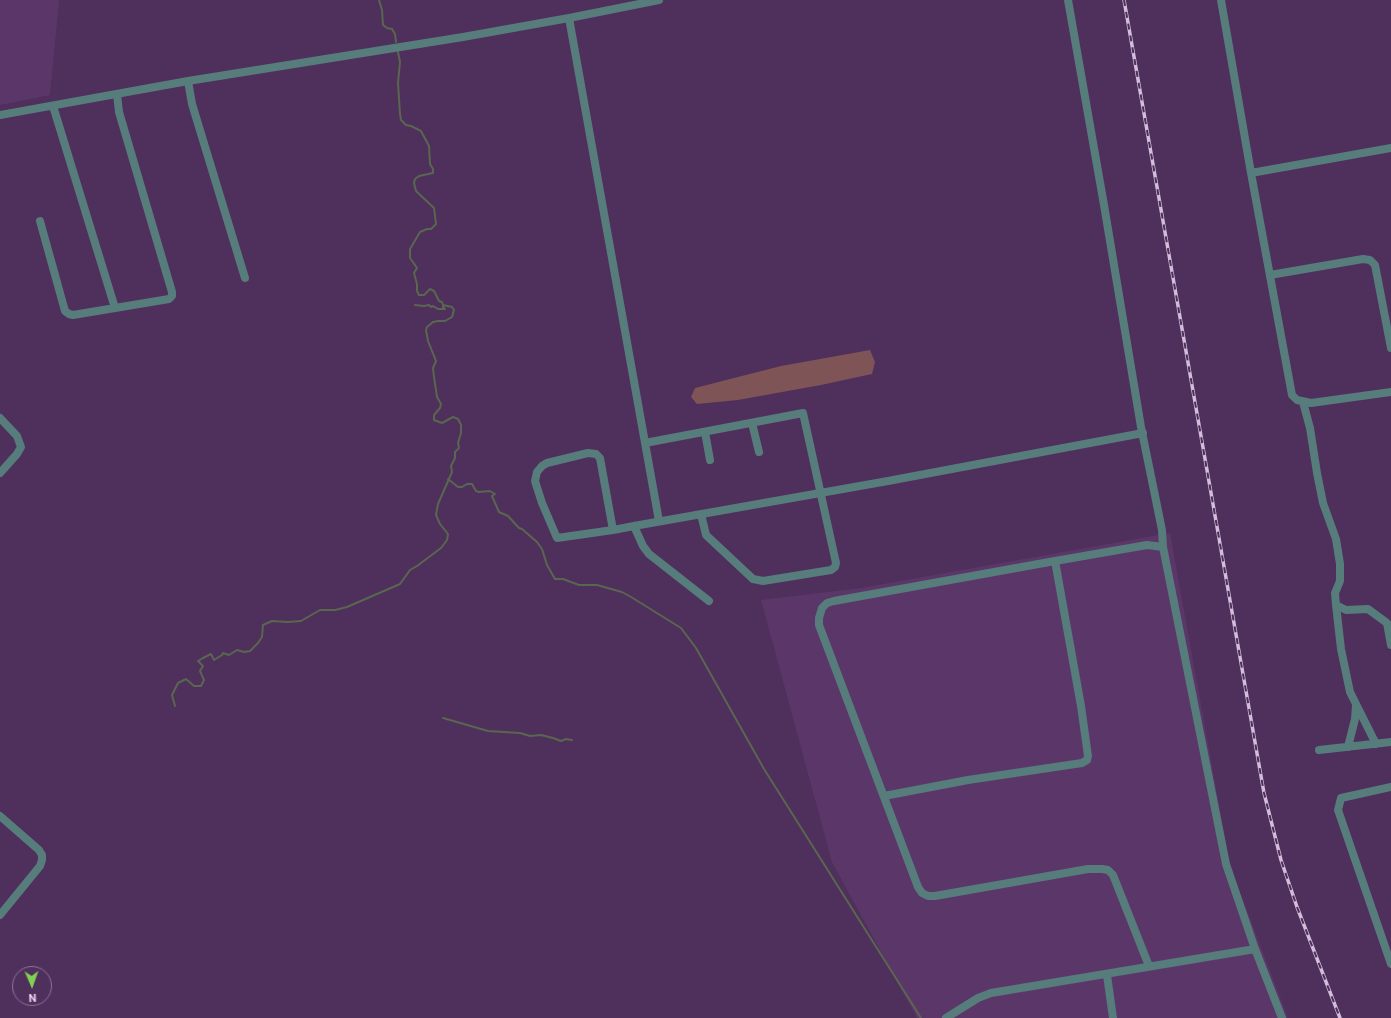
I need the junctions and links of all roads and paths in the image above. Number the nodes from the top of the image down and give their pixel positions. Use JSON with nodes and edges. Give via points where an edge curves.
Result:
{"nodes":[{"id":1,"x":659,"y":0,"type":"edge"},
{"id":2,"x":1068,"y":0,"type":"edge"},
{"id":3,"x":1221,"y":0,"type":"edge"},
{"id":4,"x":568,"y":18,"type":"junction"},
{"id":5,"x":188,"y":81,"type":"junction"},
{"id":6,"x":117,"y":94,"type":"junction"},
{"id":7,"x":54,"y":106,"type":"junction"},
{"id":8,"x":0,"y":115,"type":"edge"},
{"id":9,"x":1391,"y":148,"type":"edge"},
{"id":10,"x":1251,"y":173,"type":"junction"},
{"id":11,"x":40,"y":222,"type":"dead end"},
{"id":12,"x":1270,"y":275,"type":"junction"},
{"id":13,"x":245,"y":278,"type":"dead end"},
{"id":14,"x":115,"y":308,"type":"junction"},
{"id":15,"x":1391,"y":348,"type":"edge"},
{"id":16,"x":1391,"y":392,"type":"edge"},
{"id":17,"x":1303,"y":402,"type":"junction"},
{"id":18,"x":0,"y":418,"type":"edge"},
{"id":19,"x":752,"y":423,"type":"junction"},
{"id":20,"x":705,"y":432,"type":"junction"},
{"id":21,"x":1142,"y":433,"type":"junction"},
{"id":22,"x":645,"y":443,"type":"junction"},
{"id":23,"x":759,"y":452,"type":"dead end"},
{"id":24,"x":710,"y":460,"type":"dead end"},
{"id":25,"x":0,"y":473,"type":"edge"},
{"id":26,"x":821,"y":493,"type":"junction"},
{"id":27,"x":701,"y":514,"type":"junction"},
{"id":28,"x":659,"y":521,"type":"junction"},
{"id":29,"x":634,"y":526,"type":"junction"},
{"id":30,"x":613,"y":530,"type":"junction"},
{"id":31,"x":1163,"y":547,"type":"junction"},
{"id":32,"x":1055,"y":561,"type":"junction"},
{"id":33,"x":709,"y":601,"type":"dead end"},
{"id":34,"x":1336,"y":605,"type":"junction"},
{"id":35,"x":1391,"y":645,"type":"edge"},
{"id":36,"x":1356,"y":704,"type":"junction"},
{"id":37,"x":1391,"y":742,"type":"edge"},
{"id":38,"x":1376,"y":744,"type":"junction"},
{"id":39,"x":1348,"y":747,"type":"junction"},
{"id":40,"x":1319,"y":750,"type":"dead end"},
{"id":41,"x":1391,"y":787,"type":"edge"},
{"id":42,"x":884,"y":796,"type":"junction"},
{"id":43,"x":0,"y":816,"type":"edge"},
{"id":44,"x":0,"y":915,"type":"edge"},
{"id":45,"x":1255,"y":949,"type":"junction"},
{"id":46,"x":1391,"y":964,"type":"edge"},
{"id":47,"x":1149,"y":966,"type":"junction"},
{"id":48,"x":1107,"y":974,"type":"junction"},
{"id":49,"x":946,"y":1018,"type":"edge"},
{"id":50,"x":1113,"y":1018,"type":"edge"},
{"id":51,"x":1282,"y":1018,"type":"edge"}],
"edges":[{"from":1,"to":4,"type":"street"},
{"from":2,"to":21,"type":"street"},
{"from":3,"to":10,"type":"street"},
{"from":4,"to":5,"type":"street","via":[[455,39]]},
{"from":4,"to":22,"type":"street"},
{"from":5,"to":6,"type":"street"},
{"from":5,"to":13,"type":"street","via":[[192,104]]},
{"from":6,"to":7,"type":"street"},
{"from":6,"to":14,"type":"street","via":[[119,112],[172,296],[169,299]]},
{"from":7,"to":8,"type":"street"},
{"from":7,"to":14,"type":"street"},
{"from":9,"to":10,"type":"street"},
{"from":10,"to":12,"type":"street"},
{"from":11,"to":14,"type":"street","via":[[65,310],[73,315]]},
{"from":12,"to":15,"type":"street","via":[[1363,259],[1370,260],[1375,265]]},
{"from":12,"to":17,"type":"street","via":[[1292,395]]},
{"from":16,"to":17,"type":"street"},
{"from":17,"to":34,"type":"street","via":[[1324,503],[1336,539],[1340,581],[1335,593]]},
{"from":18,"to":25,"type":"street","via":[[17,436],[21,447]]},
{"from":19,"to":20,"type":"street"},
{"from":19,"to":23,"type":"street"},
{"from":19,"to":26,"type":"street","via":[[803,413]]},
{"from":20,"to":22,"type":"street"},
{"from":20,"to":24,"type":"street"},
{"from":21,"to":26,"type":"street"},
{"from":21,"to":31,"type":"street","via":[[1162,530]]},
{"from":22,"to":28,"type":"street"},
{"from":26,"to":27,"type":"street"},
{"from":26,"to":27,"type":"street","via":[[836,563],[830,570],[763,581],[753,579],[706,535]]},
{"from":27,"to":28,"type":"street"},
{"from":28,"to":29,"type":"street"},
{"from":29,"to":30,"type":"street"},
{"from":29,"to":33,"type":"street","via":[[649,554]]},
{"from":30,"to":30,"type":"street","via":[[557,538],[535,481],[537,472],[547,463],[588,453],[596,454],[600,458]]},
{"from":31,"to":32,"type":"street","via":[[1147,545]]},
{"from":31,"to":45,"type":"street","via":[[1226,864]]},
{"from":32,"to":42,"type":"street","via":[[1081,706],[1087,760],[1082,763]]},
{"from":32,"to":42,"type":"street","via":[[834,601],[822,608],[819,624]]},
{"from":34,"to":35,"type":"street","via":[[1346,610],[1368,609],[1387,623]]},
{"from":34,"to":36,"type":"street","via":[[1348,685]]},
{"from":36,"to":38,"type":"street"},
{"from":36,"to":39,"type":"street"},
{"from":37,"to":38,"type":"street"},
{"from":38,"to":39,"type":"street"},
{"from":39,"to":40,"type":"street"},
{"from":41,"to":46,"type":"street","via":[[1341,798],[1338,810]]},
{"from":42,"to":47,"type":"street","via":[[922,894],[935,896],[1088,869],[1108,870],[1115,880]]},
{"from":43,"to":44,"type":"street","via":[[39,850],[42,860],[40,866]]},
{"from":45,"to":47,"type":"street"},
{"from":45,"to":51,"type":"street"},
{"from":47,"to":48,"type":"street"},
{"from":48,"to":49,"type":"street","via":[[991,993]]},
{"from":48,"to":50,"type":"street"}]}
